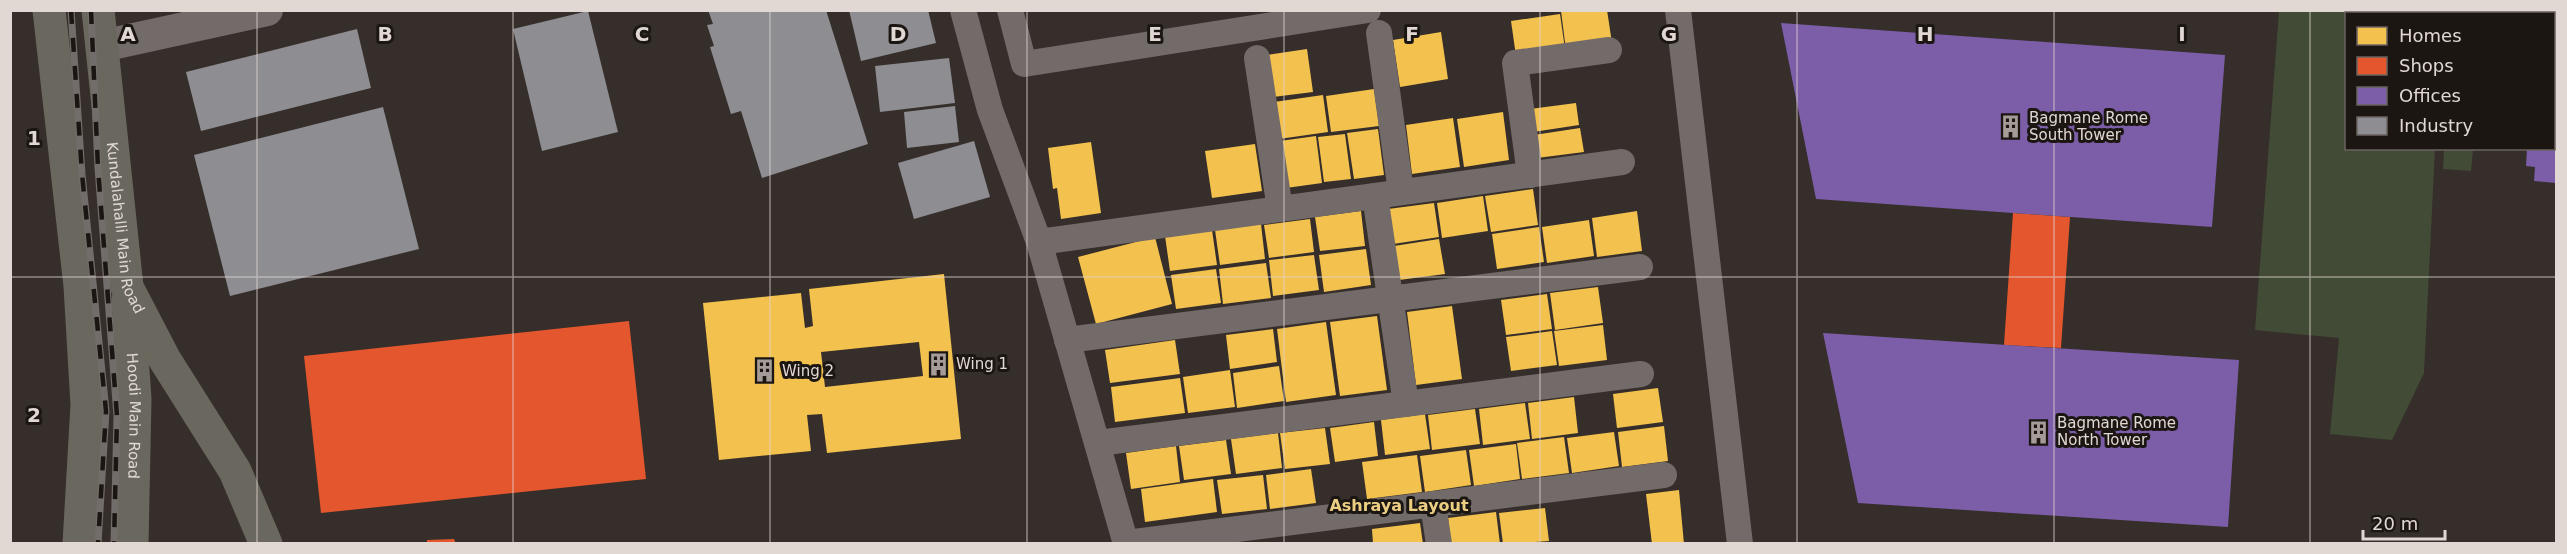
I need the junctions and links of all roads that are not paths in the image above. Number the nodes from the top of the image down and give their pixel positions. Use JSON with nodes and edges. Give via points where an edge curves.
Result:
{"nodes":[{"id":1,"x":49,"y":10,"type":"edge"},
{"id":2,"x":98,"y":10,"type":"edge"},
{"id":3,"x":267,"y":10,"type":"edge"},
{"id":4,"x":963,"y":10,"type":"edge"},
{"id":5,"x":1010,"y":10,"type":"edge"},
{"id":6,"x":1678,"y":10,"type":"edge"},
{"id":7,"x":1373,"y":22,"type":"edge"},
{"id":8,"x":102,"y":46,"type":"junction"},
{"id":9,"x":1609,"y":50,"type":"dead end"},
{"id":10,"x":1257,"y":58,"type":"dead end"},
{"id":11,"x":1622,"y":162,"type":"dead end"},
{"id":12,"x":1530,"y":175,"type":"junction"},
{"id":13,"x":1401,"y":192,"type":"junction"},
{"id":14,"x":1376,"y":196,"type":"junction"},
{"id":15,"x":1280,"y":209,"type":"junction"},
{"id":16,"x":1039,"y":242,"type":"junction"},
{"id":17,"x":1640,"y":267,"type":"dead end"},
{"id":18,"x":80,"y":286,"type":"junction"},
{"id":19,"x":127,"y":287,"type":"junction"},
{"id":20,"x":1390,"y":299,"type":"junction"},
{"id":21,"x":1067,"y":340,"type":"junction"},
{"id":22,"x":1641,"y":374,"type":"dead end"},
{"id":23,"x":1406,"y":404,"type":"junction"},
{"id":24,"x":1098,"y":443,"type":"junction"},
{"id":25,"x":1664,"y":475,"type":"dead end"},
{"id":26,"x":1433,"y":504,"type":"junction"},
{"id":27,"x":79,"y":543,"type":"edge"},
{"id":28,"x":132,"y":543,"type":"edge"},
{"id":29,"x":266,"y":543,"type":"edge"},
{"id":30,"x":1126,"y":543,"type":"edge"},
{"id":31,"x":1439,"y":543,"type":"edge"},
{"id":32,"x":1740,"y":543,"type":"edge"}],
"edges":[{"from":1,"to":18,"type":"main road"},
{"from":2,"to":8,"type":"main road","name":"Kundalahalli Main Road"},
{"from":3,"to":8,"type":"street"},
{"from":4,"to":16,"type":"street","via":[[990,110]]},
{"from":5,"to":7,"type":"street","via":[[1024,64]]},
{"from":6,"to":32,"type":"street"},
{"from":7,"to":13,"type":"street"},
{"from":8,"to":19,"type":"main road","name":"Kundalahalli Main Road"},
{"from":9,"to":12,"type":"street","via":[[1515,63]]},
{"from":10,"to":15,"type":"street"},
{"from":11,"to":12,"type":"street"},
{"from":12,"to":13,"type":"street"},
{"from":13,"to":14,"type":"street"},
{"from":14,"to":15,"type":"street"},
{"from":14,"to":20,"type":"street"},
{"from":15,"to":16,"type":"street"},
{"from":16,"to":21,"type":"street"},
{"from":17,"to":20,"type":"street"},
{"from":18,"to":19,"type":"main road"},
{"from":18,"to":27,"type":"main road","via":[[87,405]]},
{"from":19,"to":28,"type":"main road","name":"Hoodi Main Road","via":[[135,399]]},
{"from":19,"to":29,"type":"main road","name":"Kundalahalli Main Road","via":[[165,360],[235,471]]},
{"from":20,"to":21,"type":"street"},
{"from":20,"to":23,"type":"street"},
{"from":21,"to":24,"type":"street"},
{"from":22,"to":23,"type":"street"},
{"from":23,"to":24,"type":"street"},
{"from":24,"to":30,"type":"street"},
{"from":25,"to":26,"type":"street"},
{"from":26,"to":30,"type":"street"},
{"from":26,"to":31,"type":"street"}]}
